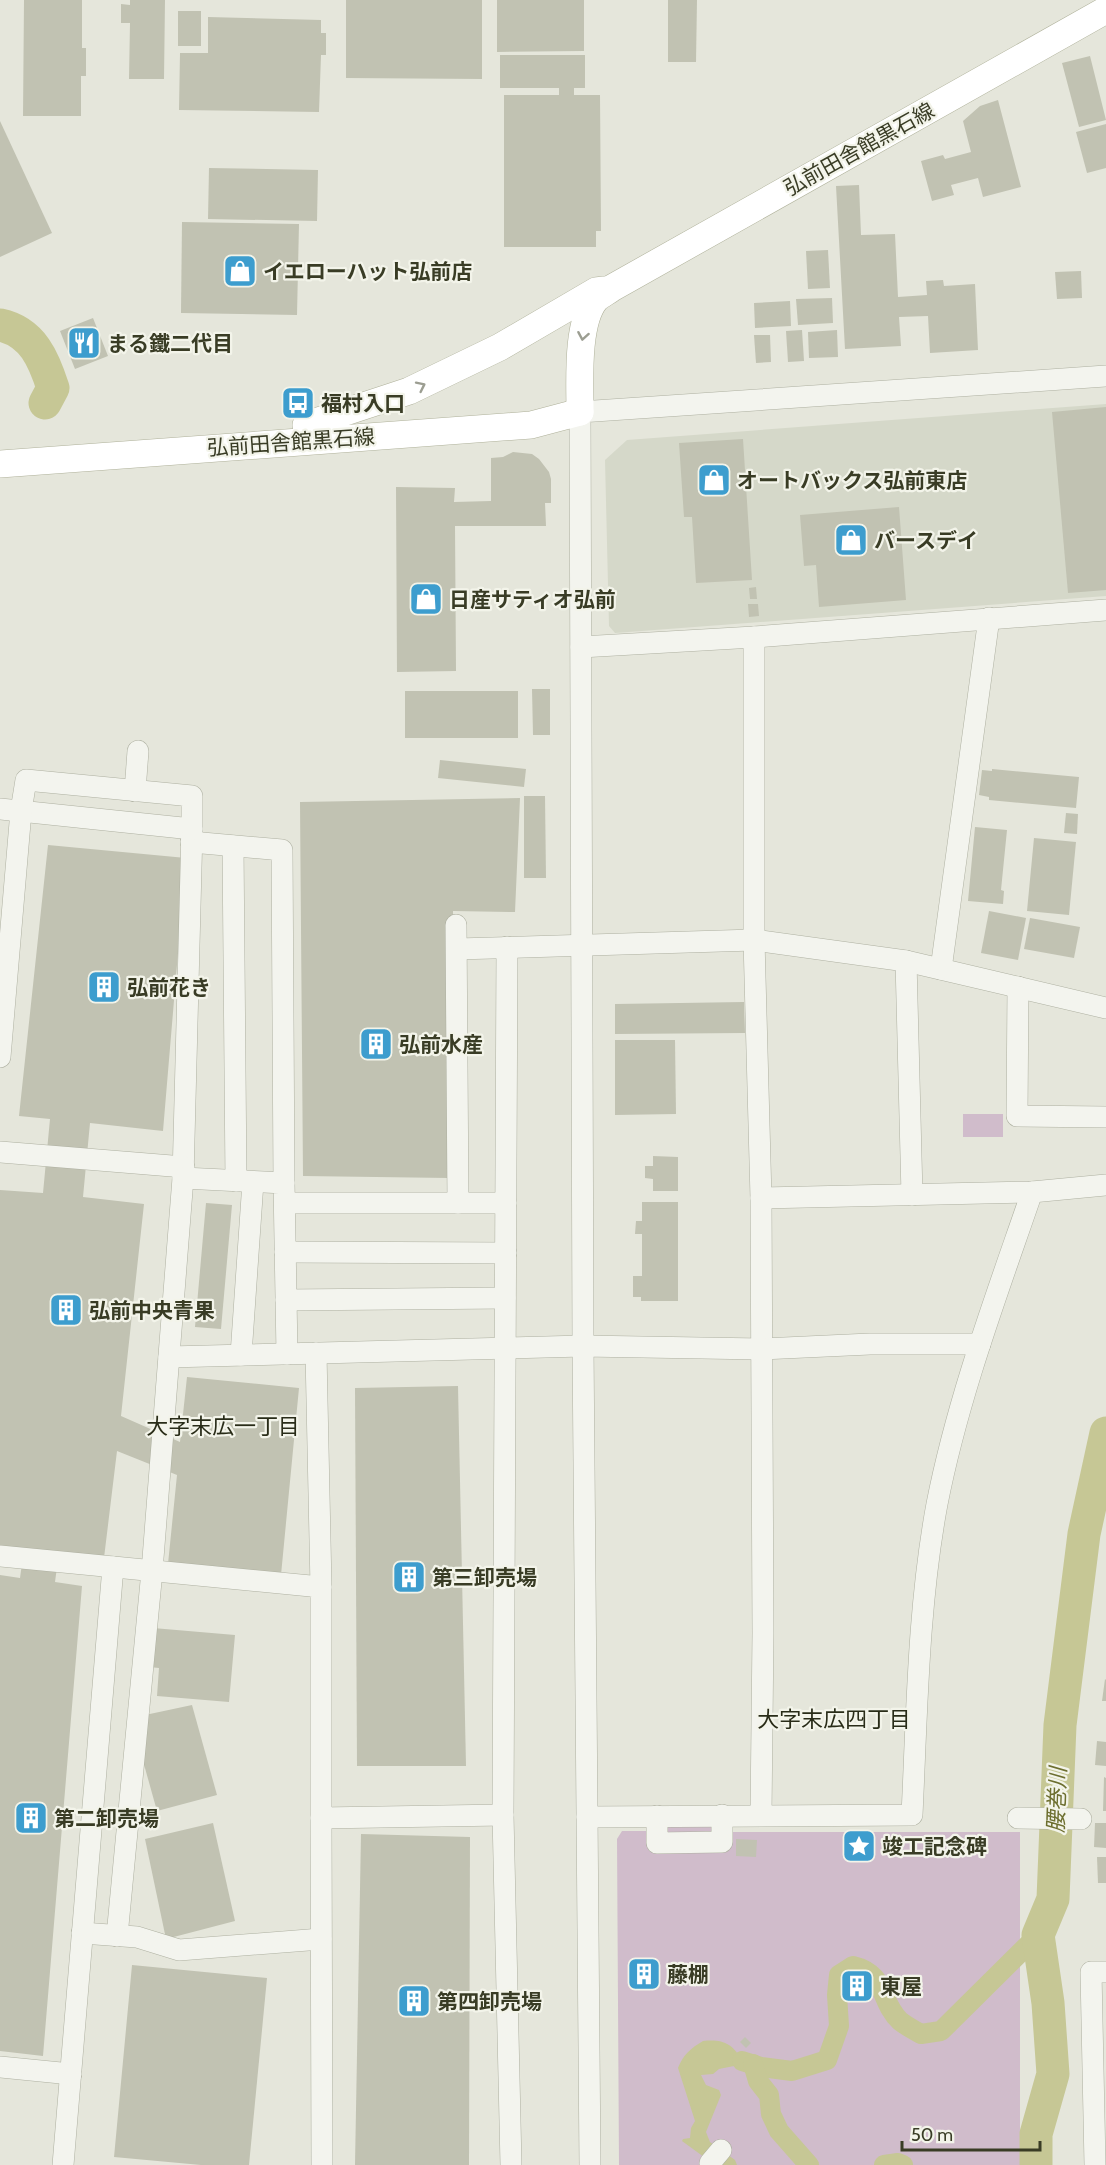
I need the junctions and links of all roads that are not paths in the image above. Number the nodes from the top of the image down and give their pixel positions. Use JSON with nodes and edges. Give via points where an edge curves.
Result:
{"nodes":[{"id":1,"x":1106,"y":10,"type":"edge"},
{"id":2,"x":612,"y":288,"type":"junction"},
{"id":3,"x":1106,"y":376,"type":"edge"},
{"id":4,"x":580,"y":412,"type":"junction"},
{"id":5,"x":306,"y":425,"type":"junction"},
{"id":6,"x":0,"y":446,"type":"edge"},
{"id":7,"x":0,"y":464,"type":"edge"},
{"id":8,"x":1106,"y":610,"type":"edge"},
{"id":9,"x":989,"y":618,"type":"junction"},
{"id":10,"x":754,"y":637,"type":"junction"},
{"id":11,"x":581,"y":647,"type":"junction"},
{"id":12,"x":138,"y":751,"type":"dead end"},
{"id":13,"x":135,"y":791,"type":"junction"},
{"id":14,"x":0,"y":809,"type":"edge"},
{"id":15,"x":21,"y":811,"type":"junction"},
{"id":16,"x":191,"y":836,"type":"junction"},
{"id":17,"x":233,"y":846,"type":"junction"},
{"id":18,"x":456,"y":925,"type":"dead end"},
{"id":19,"x":754,"y":940,"type":"junction"},
{"id":20,"x":581,"y":945,"type":"junction"},
{"id":21,"x":507,"y":947,"type":"junction"},
{"id":22,"x":457,"y":949,"type":"junction"},
{"id":23,"x":906,"y":961,"type":"junction"},
{"id":24,"x":941,"y":969,"type":"junction"},
{"id":25,"x":1018,"y":987,"type":"junction"},
{"id":26,"x":1106,"y":1008,"type":"edge"},
{"id":27,"x":0,"y":1057,"type":"edge"},
{"id":28,"x":1106,"y":1117,"type":"edge"},
{"id":29,"x":0,"y":1152,"type":"edge"},
{"id":30,"x":183,"y":1172,"type":"junction"},
{"id":31,"x":245,"y":1181,"type":"junction"},
{"id":32,"x":1106,"y":1185,"type":"edge"},
{"id":33,"x":1032,"y":1192,"type":"junction"},
{"id":34,"x":284,"y":1193,"type":"junction"},
{"id":35,"x":912,"y":1195,"type":"junction"},
{"id":36,"x":761,"y":1198,"type":"junction"},
{"id":37,"x":458,"y":1203,"type":"junction"},
{"id":38,"x":506,"y":1203,"type":"junction"},
{"id":39,"x":285,"y":1252,"type":"junction"},
{"id":40,"x":506,"y":1253,"type":"junction"},
{"id":41,"x":505,"y":1298,"type":"junction"},
{"id":42,"x":286,"y":1300,"type":"junction"},
{"id":43,"x":980,"y":1344,"type":"junction"},
{"id":44,"x":583,"y":1346,"type":"junction"},
{"id":45,"x":505,"y":1348,"type":"junction"},
{"id":46,"x":761,"y":1349,"type":"junction"},
{"id":47,"x":316,"y":1353,"type":"junction"},
{"id":48,"x":287,"y":1354,"type":"junction"},
{"id":49,"x":241,"y":1355,"type":"junction"},
{"id":50,"x":169,"y":1357,"type":"junction"},
{"id":51,"x":0,"y":1556,"type":"edge"},
{"id":52,"x":113,"y":1567,"type":"junction"},
{"id":53,"x":152,"y":1571,"type":"junction"},
{"id":54,"x":321,"y":1587,"type":"junction"},
{"id":55,"x":503,"y":1815,"type":"junction"},
{"id":56,"x":762,"y":1815,"type":"junction"},
{"id":57,"x":587,"y":1817,"type":"junction"},
{"id":58,"x":321,"y":1818,"type":"junction"},
{"id":59,"x":1018,"y":1818,"type":"dead end"},
{"id":60,"x":1081,"y":1819,"type":"dead end"},
{"id":61,"x":82,"y":1933,"type":"junction"},
{"id":62,"x":117,"y":1936,"type":"junction"},
{"id":63,"x":321,"y":1938,"type":"junction"},
{"id":64,"x":1106,"y":1972,"type":"edge"},
{"id":65,"x":0,"y":2067,"type":"edge"},
{"id":66,"x":71,"y":2074,"type":"junction"},
{"id":67,"x":63,"y":2165,"type":"edge"},
{"id":68,"x":322,"y":2165,"type":"edge"},
{"id":69,"x":511,"y":2165,"type":"edge"},
{"id":70,"x":590,"y":2165,"type":"edge"},
{"id":71,"x":1095,"y":2165,"type":"edge"}],
"edges":[{"from":1,"to":2,"type":"main road","name":"弘前田舎館黒石線"},
{"from":2,"to":4,"type":"main road","name":"弘前田舎館黒石線","one_way":true,"via":[[596,300],[582,338]]},
{"from":5,"to":2,"type":"main road","name":"弘前田舎館黒石線","one_way":true,"via":[[410,391],[596,291]]},
{"from":3,"to":4,"type":"street"},
{"from":4,"to":5,"type":"main road","name":"弘前田舎館黒石線","via":[[531,409]]},
{"from":4,"to":7,"type":"main road","name":"弘前田舎館黒石線","via":[[531,425]]},
{"from":4,"to":11,"type":"street"},
{"from":5,"to":6,"type":"main road","name":"弘前田舎館黒石線"},
{"from":8,"to":9,"type":"street"},
{"from":9,"to":10,"type":"street"},
{"from":9,"to":24,"type":"street"},
{"from":10,"to":11,"type":"street"},
{"from":10,"to":19,"type":"street"},
{"from":11,"to":20,"type":"street"},
{"from":12,"to":13,"type":"street"},
{"from":13,"to":15,"type":"street","via":[[26,780]]},
{"from":13,"to":16,"type":"street","via":[[192,796]]},
{"from":14,"to":15,"type":"street"},
{"from":15,"to":16,"type":"street"},
{"from":15,"to":27,"type":"street"},
{"from":16,"to":17,"type":"street"},
{"from":16,"to":30,"type":"street"},
{"from":17,"to":31,"type":"street"},
{"from":17,"to":34,"type":"street","via":[[282,850]]},
{"from":18,"to":22,"type":"street"},
{"from":19,"to":20,"type":"street"},
{"from":19,"to":23,"type":"street"},
{"from":19,"to":36,"type":"street"},
{"from":20,"to":21,"type":"street"},
{"from":20,"to":44,"type":"street"},
{"from":21,"to":22,"type":"street"},
{"from":21,"to":38,"type":"street"},
{"from":22,"to":37,"type":"street"},
{"from":23,"to":24,"type":"street"},
{"from":23,"to":35,"type":"street"},
{"from":24,"to":25,"type":"street"},
{"from":25,"to":26,"type":"street"},
{"from":25,"to":28,"type":"street","via":[[1017,1116]]},
{"from":29,"to":30,"type":"street"},
{"from":30,"to":31,"type":"street"},
{"from":30,"to":50,"type":"street"},
{"from":31,"to":34,"type":"street"},
{"from":31,"to":49,"type":"street"},
{"from":32,"to":33,"type":"street"},
{"from":33,"to":35,"type":"street"},
{"from":33,"to":43,"type":"street"},
{"from":34,"to":37,"type":"street"},
{"from":34,"to":39,"type":"street"},
{"from":35,"to":36,"type":"street"},
{"from":36,"to":46,"type":"street"},
{"from":37,"to":38,"type":"street"},
{"from":38,"to":40,"type":"street"},
{"from":39,"to":40,"type":"street"},
{"from":39,"to":42,"type":"street"},
{"from":40,"to":41,"type":"street"},
{"from":41,"to":42,"type":"street"},
{"from":41,"to":45,"type":"street"},
{"from":42,"to":48,"type":"street"},
{"from":43,"to":46,"type":"street"},
{"from":43,"to":56,"type":"street","via":[[937,1505],[922,1624],[912,1815]]},
{"from":44,"to":45,"type":"street"},
{"from":44,"to":46,"type":"street"},
{"from":44,"to":57,"type":"street"},
{"from":45,"to":47,"type":"street"},
{"from":45,"to":55,"type":"street"},
{"from":46,"to":56,"type":"street"},
{"from":47,"to":48,"type":"street"},
{"from":47,"to":54,"type":"street"},
{"from":48,"to":49,"type":"street"},
{"from":49,"to":50,"type":"street"},
{"from":50,"to":53,"type":"street"},
{"from":51,"to":52,"type":"street"},
{"from":52,"to":53,"type":"street"},
{"from":52,"to":61,"type":"street"},
{"from":53,"to":54,"type":"street"},
{"from":53,"to":62,"type":"street"},
{"from":54,"to":58,"type":"street"},
{"from":55,"to":58,"type":"street"},
{"from":55,"to":69,"type":"street"},
{"from":56,"to":57,"type":"street"},
{"from":57,"to":70,"type":"street"},
{"from":58,"to":63,"type":"street"},
{"from":59,"to":60,"type":"street"},
{"from":61,"to":62,"type":"street"},
{"from":61,"to":66,"type":"street"},
{"from":62,"to":63,"type":"street","via":[[137,1937],[179,1950]]},
{"from":63,"to":68,"type":"street"},
{"from":64,"to":71,"type":"street","via":[[1091,1972]]},
{"from":65,"to":66,"type":"street"},
{"from":66,"to":67,"type":"street"}]}
